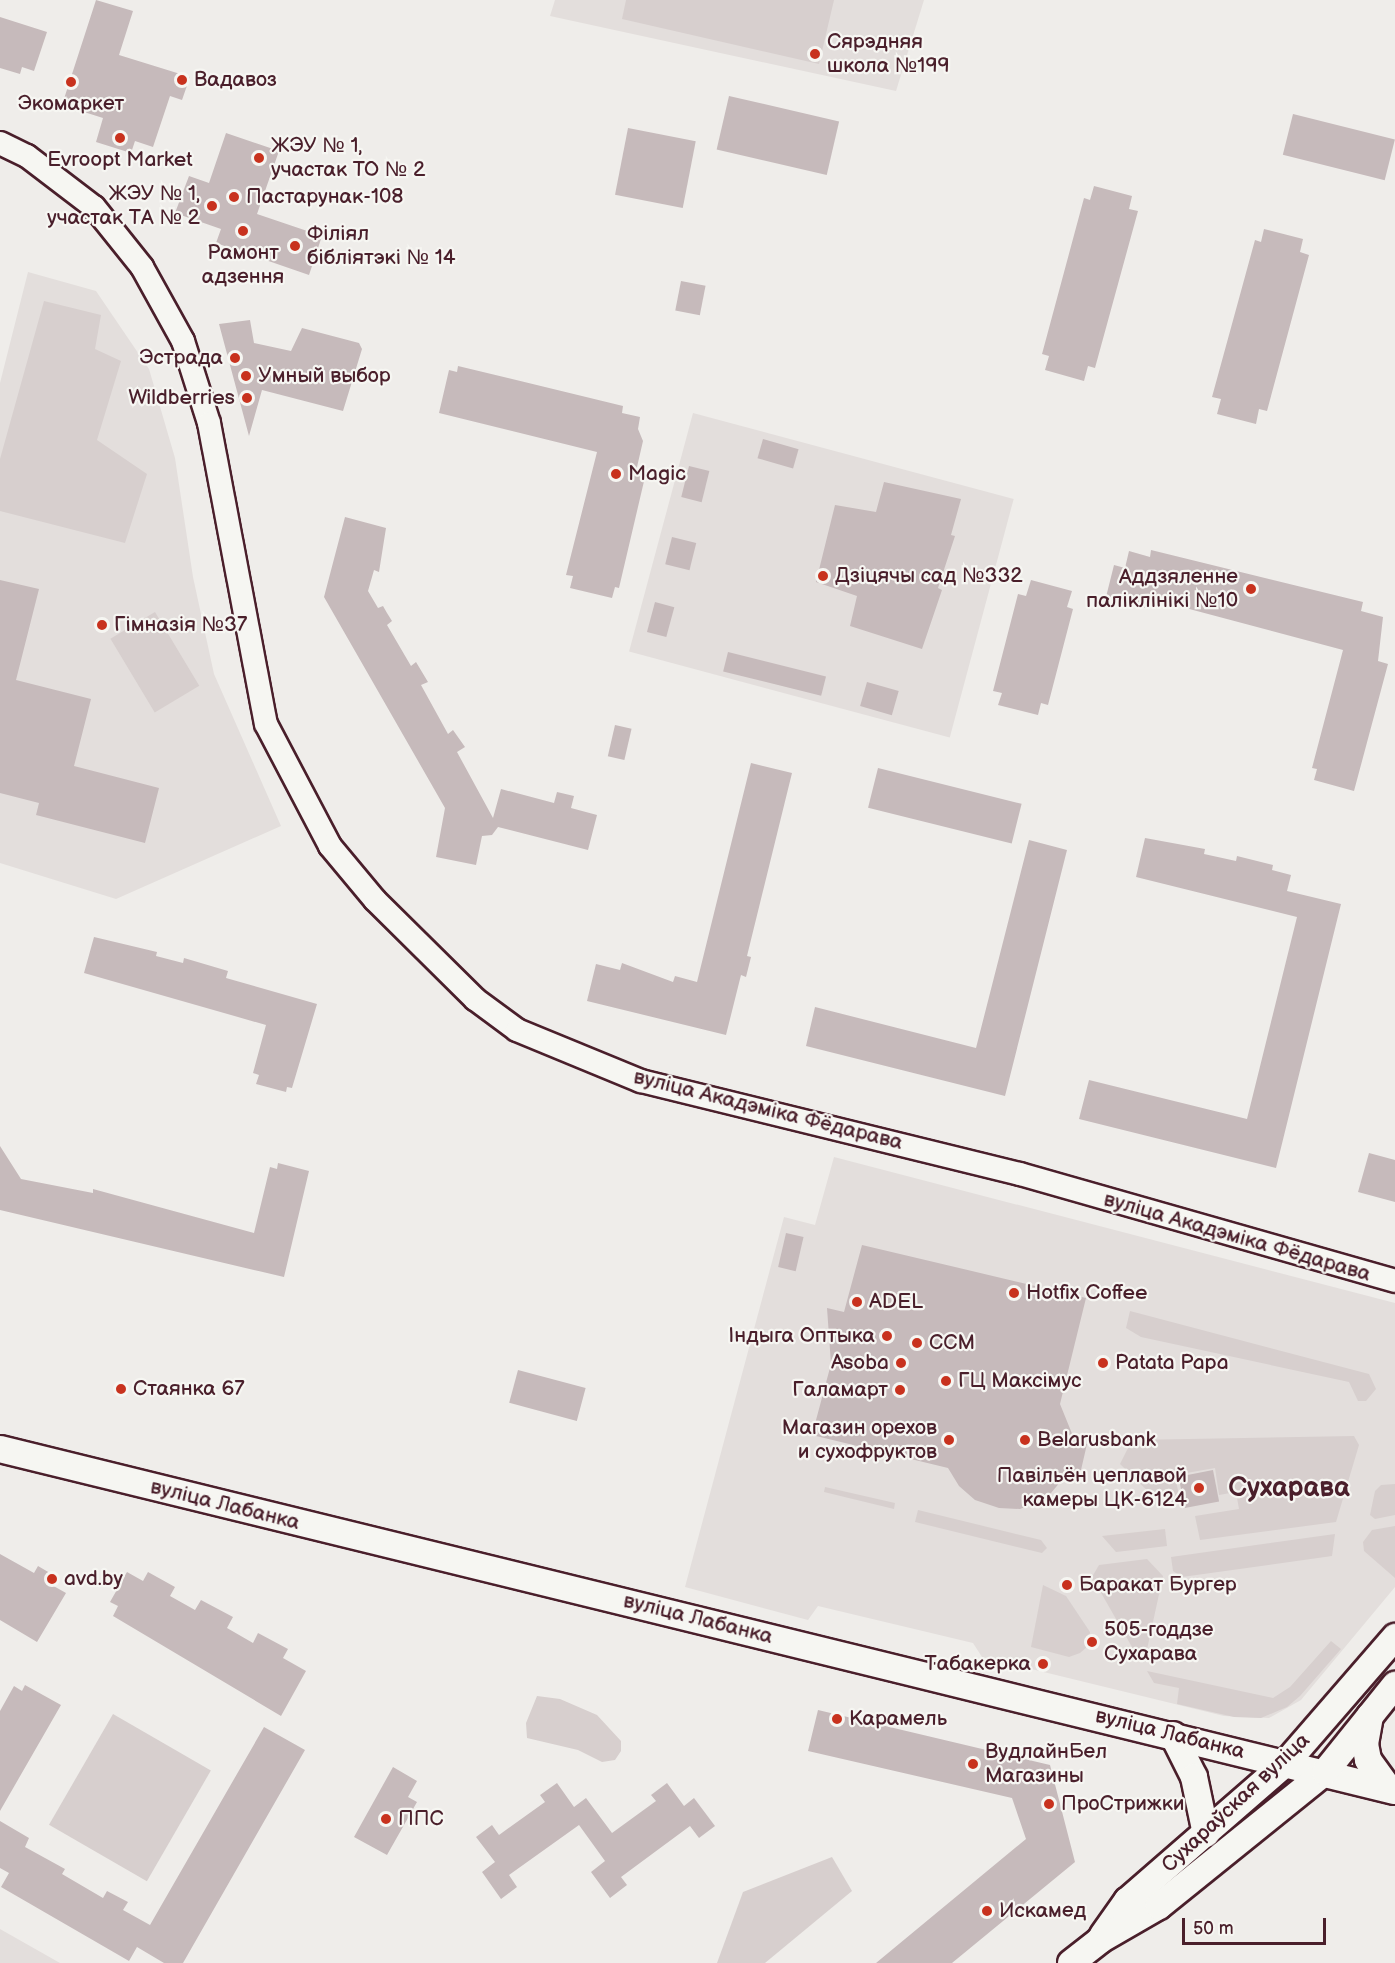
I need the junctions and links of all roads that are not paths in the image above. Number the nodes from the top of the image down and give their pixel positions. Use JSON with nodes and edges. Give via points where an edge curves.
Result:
{"nodes":[{"id":1,"x":0,"y":143,"type":"edge"},
{"id":2,"x":1395,"y":1281,"type":"edge"},
{"id":3,"x":0,"y":1449,"type":"edge"},
{"id":4,"x":1395,"y":1637,"type":"edge"},
{"id":5,"x":1395,"y":1685,"type":"edge"},
{"id":6,"x":1371,"y":1713,"type":"junction"},
{"id":7,"x":1173,"y":1735,"type":"junction"},
{"id":8,"x":1286,"y":1763,"type":"junction"},
{"id":9,"x":1324,"y":1772,"type":"junction"},
{"id":10,"x":1392,"y":1790,"type":"edge"},
{"id":11,"x":1206,"y":1834,"type":"junction"},
{"id":12,"x":1100,"y":1940,"type":"junction"},
{"id":13,"x":1071,"y":1963,"type":"edge"}],
"edges":[{"from":1,"to":2,"type":"street","name":"вуліца Акадэміка Фёдарава","via":[[27,156],[94,207],[142,267],[178,332],[209,423],[266,724],[330,846],[375,900],[475,999],[517,1030],[641,1081],[1020,1174]]},
{"from":3,"to":7,"type":"main road","name":"вуліца Лабанка"},
{"from":4,"to":8,"type":"main road","name":"Сухараўская вуліца"},
{"from":5,"to":6,"type":"main road","name":"Сухараўская вуліца"},
{"from":6,"to":9,"type":"main road","name":"Сухараўская вуліца"},
{"from":6,"to":10,"type":"main road","via":[[1366,1732],[1368,1760]]},
{"from":7,"to":8,"type":"main road","name":"вуліца Лабанка"},
{"from":7,"to":11,"type":"main road","via":[[1194,1777]]},
{"from":8,"to":9,"type":"main road","name":"вуліца Лабанка"},
{"from":8,"to":11,"type":"main road","name":"Сухараўская вуліца"},
{"from":9,"to":10,"type":"main road","name":"вуліца Лабанка"},
{"from":9,"to":12,"type":"main road","name":"Сухараўская вуліца","via":[[1159,1906]]},
{"from":11,"to":12,"type":"main road","name":"Сухараўская вуліца","via":[[1127,1901]]},
{"from":12,"to":13,"type":"main road","name":"Сухараўская вуліца"}]}
